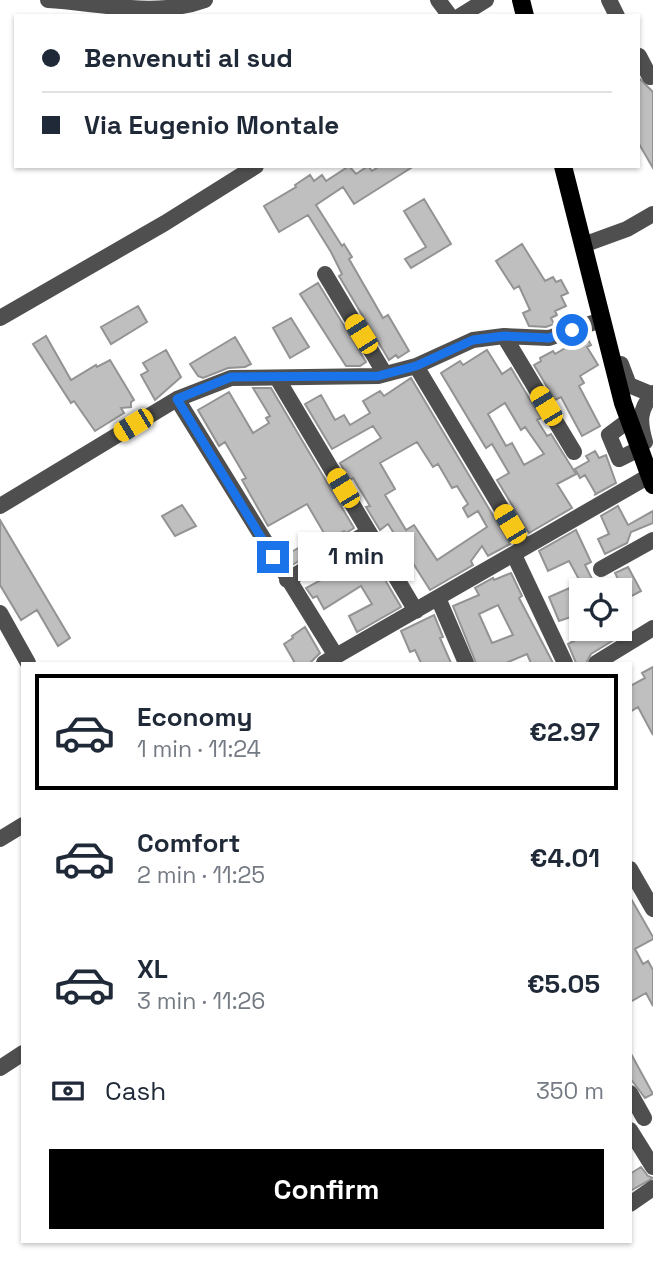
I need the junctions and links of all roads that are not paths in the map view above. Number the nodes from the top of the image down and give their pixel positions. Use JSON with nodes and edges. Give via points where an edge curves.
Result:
{"nodes":[{"id":1,"x":48,"y":0,"type":"edge"},
{"id":2,"x":205,"y":0,"type":"edge"},
{"id":3,"x":486,"y":0,"type":"edge"},
{"id":4,"x":463,"y":14,"type":"edge"},
{"id":5,"x":640,"y":58,"type":"edge"},
{"id":6,"x":650,"y":77,"type":"dead end"},
{"id":7,"x":253,"y":168,"type":"edge"},
{"id":8,"x":564,"y":168,"type":"edge"},
{"id":9,"x":653,"y":214,"type":"edge"},
{"id":10,"x":583,"y":245,"type":"junction"},
{"id":11,"x":324,"y":274,"type":"dead end"},
{"id":12,"x":0,"y":318,"type":"edge"},
{"id":13,"x":603,"y":329,"type":"junction"},
{"id":14,"x":504,"y":336,"type":"junction"},
{"id":15,"x":416,"y":366,"type":"junction"},
{"id":16,"x":385,"y":374,"type":"junction"},
{"id":17,"x":277,"y":377,"type":"junction"},
{"id":18,"x":652,"y":393,"type":"edge"},
{"id":19,"x":177,"y":399,"type":"junction"},
{"id":20,"x":574,"y":452,"type":"dead end"},
{"id":21,"x":650,"y":478,"type":"edge"},
{"id":22,"x":0,"y":506,"type":"edge"},
{"id":23,"x":369,"y":532,"type":"junction"},
{"id":24,"x":653,"y":540,"type":"edge"},
{"id":25,"x":519,"y":550,"type":"junction"},
{"id":26,"x":601,"y":569,"type":"dead end"},
{"id":27,"x":288,"y":580,"type":"junction"},
{"id":28,"x":438,"y":598,"type":"junction"},
{"id":29,"x":416,"y":611,"type":"junction"},
{"id":30,"x":0,"y":614,"type":"edge"},
{"id":31,"x":653,"y":628,"type":"edge"},
{"id":32,"x":330,"y":660,"type":"edge"},
{"id":33,"x":27,"y":662,"type":"edge"},
{"id":34,"x":466,"y":662,"type":"edge"},
{"id":35,"x":565,"y":662,"type":"edge"},
{"id":36,"x":598,"y":662,"type":"edge"},
{"id":37,"x":21,"y":826,"type":"edge"},
{"id":38,"x":0,"y":839,"type":"edge"},
{"id":39,"x":632,"y":872,"type":"edge"},
{"id":40,"x":653,"y":909,"type":"edge"},
{"id":41,"x":21,"y":1054,"type":"edge"},
{"id":42,"x":0,"y":1068,"type":"edge"},
{"id":43,"x":632,"y":1099,"type":"edge"},
{"id":44,"x":639,"y":1122,"type":"edge"},
{"id":45,"x":653,"y":1167,"type":"edge"},
{"id":46,"x":653,"y":1188,"type":"edge"},
{"id":47,"x":632,"y":1202,"type":"edge"}],
"edges":[{"from":1,"to":2,"type":"street","via":[[149,9]]},
{"from":3,"to":4,"type":"street"},
{"from":5,"to":6,"type":"street"},
{"from":7,"to":12,"type":"street"},
{"from":8,"to":10,"type":"main road"},
{"from":9,"to":10,"type":"street"},
{"from":10,"to":13,"type":"main road"},
{"from":11,"to":16,"type":"street"},
{"from":13,"to":14,"type":"street","via":[[549,338]]},
{"from":13,"to":18,"type":"street","via":[[617,350],[629,385]]},
{"from":13,"to":21,"type":"main road"},
{"from":14,"to":15,"type":"street","via":[[473,340]]},
{"from":14,"to":20,"type":"street"},
{"from":15,"to":16,"type":"street"},
{"from":15,"to":25,"type":"street"},
{"from":16,"to":17,"type":"street"},
{"from":17,"to":19,"type":"street","via":[[231,377]]},
{"from":17,"to":23,"type":"street"},
{"from":18,"to":21,"type":"street","via":[[640,424],[652,461]]},
{"from":19,"to":22,"type":"street"},
{"from":19,"to":27,"type":"street"},
{"from":21,"to":25,"type":"street"},
{"from":23,"to":27,"type":"street"},
{"from":23,"to":29,"type":"street"},
{"from":24,"to":26,"type":"street"},
{"from":25,"to":28,"type":"street"},
{"from":25,"to":35,"type":"street"},
{"from":27,"to":32,"type":"street"},
{"from":28,"to":29,"type":"street"},
{"from":28,"to":34,"type":"street"},
{"from":29,"to":32,"type":"street"},
{"from":30,"to":33,"type":"street"},
{"from":31,"to":36,"type":"street"},
{"from":37,"to":38,"type":"street"},
{"from":39,"to":40,"type":"street"},
{"from":41,"to":42,"type":"street"},
{"from":43,"to":44,"type":"street"},
{"from":44,"to":45,"type":"street"},
{"from":46,"to":47,"type":"street"}]}
